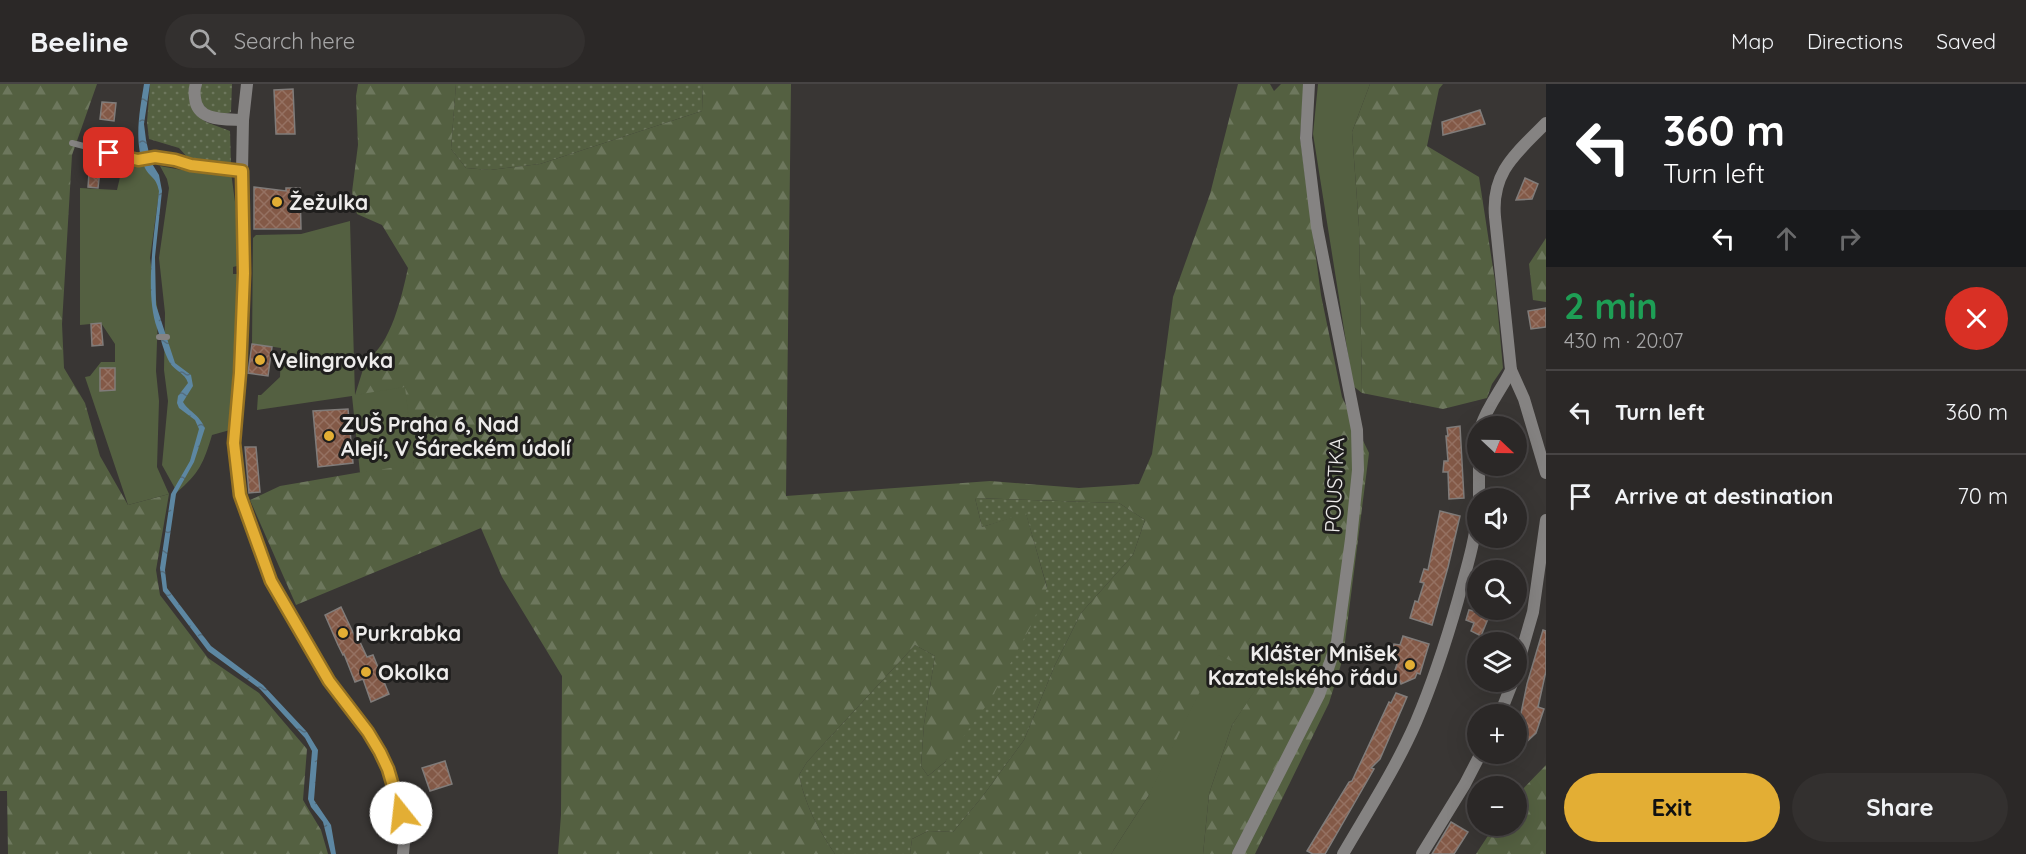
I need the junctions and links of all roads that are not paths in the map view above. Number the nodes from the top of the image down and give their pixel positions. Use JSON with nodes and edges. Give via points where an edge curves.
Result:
{"nodes":[{"id":1,"x":196,"y":84,"type":"edge"},
{"id":2,"x":247,"y":84,"type":"edge"},
{"id":3,"x":1310,"y":84,"type":"edge"},
{"id":4,"x":243,"y":120,"type":"junction"},
{"id":5,"x":1546,"y":123,"type":"edge"},
{"id":6,"x":72,"y":143,"type":"dead end"},
{"id":7,"x":242,"y":171,"type":"junction"},
{"id":8,"x":159,"y":337,"type":"dead end"},
{"id":9,"x":167,"y":337,"type":"dead end"},
{"id":10,"x":1511,"y":370,"type":"junction"},
{"id":11,"x":1485,"y":416,"type":"edge"},
{"id":12,"x":1546,"y":473,"type":"edge"},
{"id":13,"x":1546,"y":520,"type":"edge"},
{"id":14,"x":1472,"y":548,"type":"edge"},
{"id":15,"x":1527,"y":633,"type":"edge"},
{"id":16,"x":1475,"y":764,"type":"edge"},
{"id":17,"x":403,"y":854,"type":"edge"},
{"id":18,"x":1240,"y":854,"type":"edge"},
{"id":19,"x":1342,"y":854,"type":"edge"},
{"id":20,"x":1422,"y":854,"type":"edge"}],
"edges":[{"from":1,"to":4,"type":"street","via":[[195,103],[205,116]]},
{"from":2,"to":4,"type":"street"},
{"from":3,"to":18,"type":"street","name":"POUSTKA","via":[[1306,138],[1317,227],[1357,430],[1358,470],[1336,642],[1319,695]]},
{"from":4,"to":7,"type":"street"},
{"from":5,"to":10,"type":"street","via":[[1515,154],[1498,183],[1494,201]]},
{"from":6,"to":7,"type":"lane","via":[[138,160],[155,157]]},
{"from":7,"to":17,"type":"street","via":[[244,273],[234,443],[240,495],[271,581],[329,681],[368,732],[388,769],[401,813]]},
{"from":8,"to":9,"type":"lane"},
{"from":10,"to":11,"type":"street"},
{"from":10,"to":12,"type":"street"},
{"from":13,"to":15,"type":"street"},
{"from":14,"to":19,"type":"street","via":[[1440,663],[1416,723]]},
{"from":16,"to":20,"type":"street"}]}
